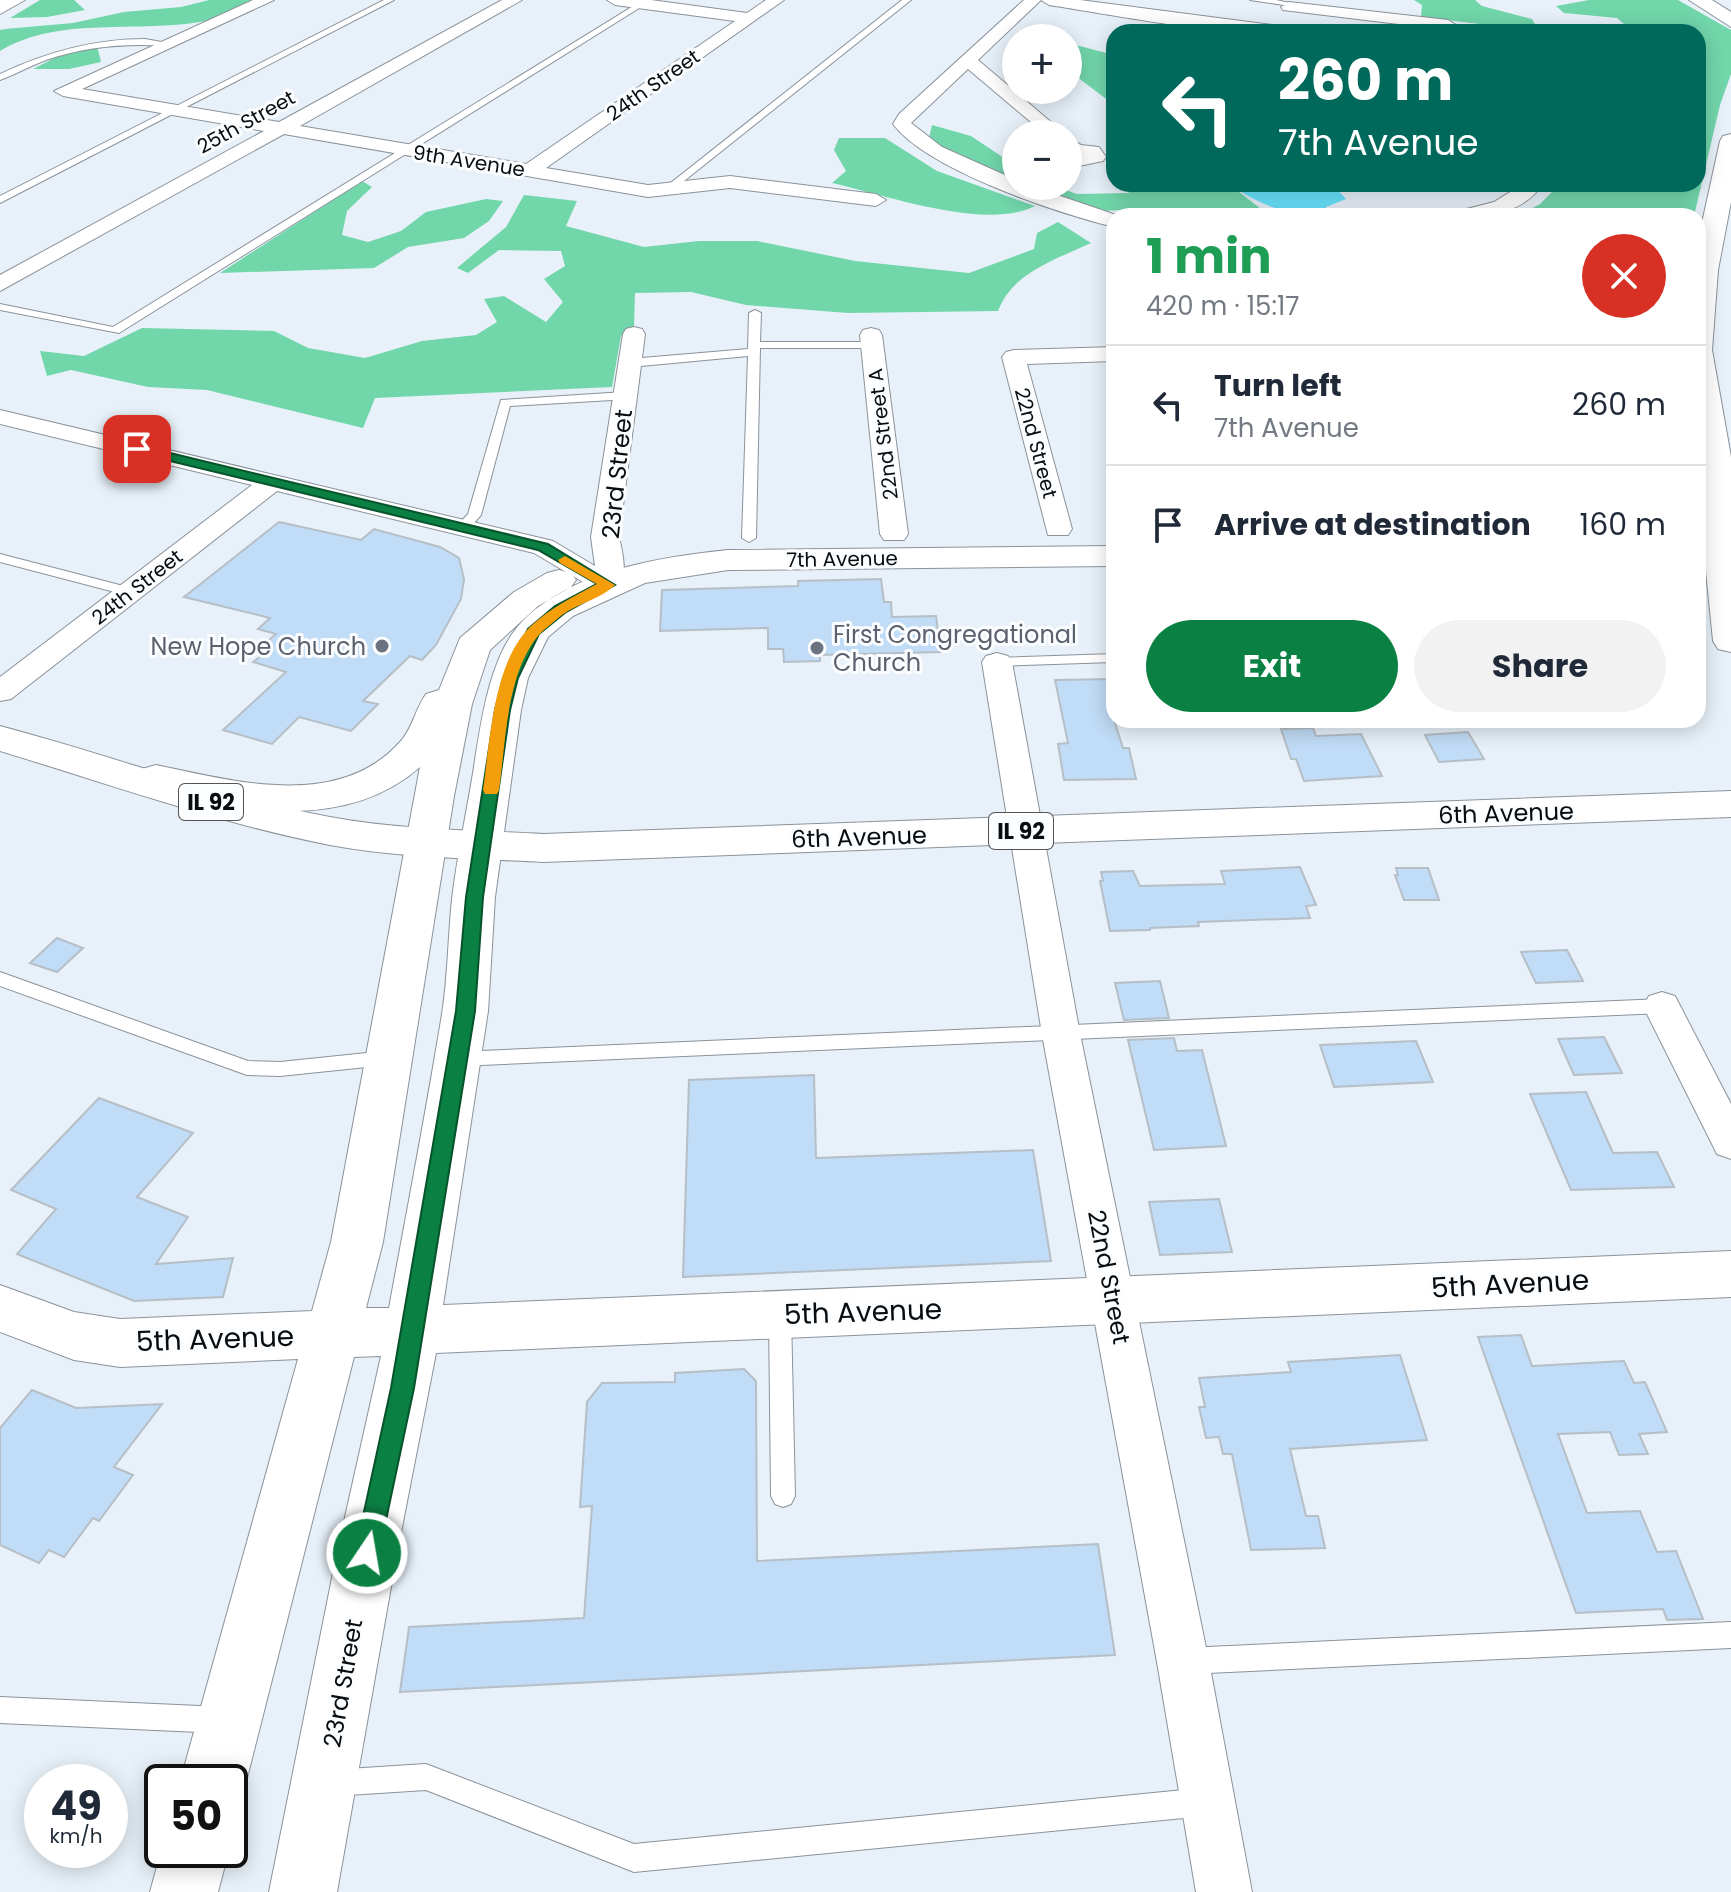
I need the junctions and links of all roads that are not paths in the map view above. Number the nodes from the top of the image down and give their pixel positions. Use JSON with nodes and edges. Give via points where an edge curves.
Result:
{"nodes":[{"id":1,"x":15,"y":0,"type":"edge"},
{"id":2,"x":266,"y":0,"type":"edge"},
{"id":3,"x":390,"y":0,"type":"edge"},
{"id":4,"x":514,"y":0,"type":"edge"},
{"id":5,"x":615,"y":0,"type":"edge"},
{"id":6,"x":776,"y":0,"type":"edge"},
{"id":7,"x":907,"y":0,"type":"edge"},
{"id":8,"x":1033,"y":0,"type":"edge"},
{"id":9,"x":1049,"y":0,"type":"edge"},
{"id":10,"x":1254,"y":0,"type":"edge"},
{"id":11,"x":1699,"y":0,"type":"edge"},
{"id":12,"x":645,"y":2,"type":"edge"},
{"id":13,"x":1291,"y":4,"type":"edge"},
{"id":14,"x":0,"y":8,"type":"edge"},
{"id":15,"x":750,"y":18,"type":"junction"},
{"id":16,"x":1731,"y":21,"type":"edge"},
{"id":17,"x":1214,"y":24,"type":"edge"},
{"id":18,"x":1277,"y":24,"type":"edge"},
{"id":19,"x":1441,"y":24,"type":"edge"},
{"id":20,"x":169,"y":44,"type":"junction"},
{"id":21,"x":966,"y":59,"type":"junction"},
{"id":22,"x":0,"y":77,"type":"edge"},
{"id":23,"x":172,"y":110,"type":"junction"},
{"id":24,"x":1039,"y":120,"type":"edge"},
{"id":25,"x":281,"y":128,"type":"junction"},
{"id":26,"x":1731,"y":141,"type":"edge"},
{"id":27,"x":404,"y":150,"type":"junction"},
{"id":28,"x":530,"y":170,"type":"junction"},
{"id":29,"x":666,"y":191,"type":"junction"},
{"id":30,"x":1527,"y":192,"type":"edge"},
{"id":31,"x":0,"y":200,"type":"edge"},
{"id":32,"x":876,"y":200,"type":"dead end"},
{"id":33,"x":1495,"y":208,"type":"edge"},
{"id":34,"x":1106,"y":218,"type":"edge"},
{"id":35,"x":1706,"y":265,"type":"edge"},
{"id":36,"x":0,"y":284,"type":"edge"},
{"id":37,"x":0,"y":307,"type":"edge"},
{"id":38,"x":755,"y":313,"type":"dead end"},
{"id":39,"x":634,"y":334,"type":"dead end"},
{"id":40,"x":871,"y":340,"type":"joint"},
{"id":41,"x":754,"y":348,"type":"junction"},
{"id":42,"x":1106,"y":354,"type":"edge"},
{"id":43,"x":630,"y":363,"type":"junction"},
{"id":44,"x":625,"y":396,"type":"junction"},
{"id":45,"x":1706,"y":415,"type":"edge"},
{"id":46,"x":0,"y":417,"type":"edge"},
{"id":47,"x":274,"y":481,"type":"junction"},
{"id":48,"x":1717,"y":504,"type":"edge"},
{"id":49,"x":462,"y":528,"type":"junction"},
{"id":50,"x":1106,"y":528,"type":"edge"},
{"id":51,"x":1058,"y":529,"type":"junction"},
{"id":52,"x":894,"y":534,"type":"junction"},
{"id":53,"x":749,"y":538,"type":"junction"},
{"id":54,"x":1716,"y":541,"type":"edge"},
{"id":55,"x":1106,"y":556,"type":"edge"},
{"id":56,"x":0,"y":558,"type":"edge"},
{"id":57,"x":598,"y":570,"type":"junction"},
{"id":58,"x":1706,"y":589,"type":"edge"},
{"id":59,"x":130,"y":592,"type":"junction"},
{"id":60,"x":1730,"y":634,"type":"edge"},
{"id":61,"x":473,"y":646,"type":"junction"},
{"id":62,"x":1106,"y":658,"type":"edge"},
{"id":63,"x":997,"y":662,"type":"joint"},
{"id":64,"x":0,"y":692,"type":"edge"},
{"id":65,"x":0,"y":738,"type":"edge"},
{"id":66,"x":97,"y":767,"type":"junction"},
{"id":67,"x":1731,"y":804,"type":"edge"},
{"id":68,"x":1026,"y":830,"type":"junction"},
{"id":69,"x":428,"y":841,"type":"junction"},
{"id":70,"x":482,"y":845,"type":"junction"},
{"id":71,"x":0,"y":979,"type":"edge"},
{"id":72,"x":1662,"y":1006,"type":"joint"},
{"id":73,"x":1061,"y":1034,"type":"junction"},
{"id":74,"x":389,"y":1057,"type":"junction"},
{"id":75,"x":457,"y":1059,"type":"junction"},
{"id":76,"x":1731,"y":1143,"type":"edge"},
{"id":77,"x":1731,"y":1274,"type":"edge"},
{"id":78,"x":1114,"y":1301,"type":"junction"},
{"id":79,"x":0,"y":1308,"type":"edge"},
{"id":80,"x":780,"y":1315,"type":"junction"},
{"id":81,"x":411,"y":1331,"type":"junction"},
{"id":82,"x":331,"y":1335,"type":"junction"},
{"id":83,"x":783,"y":1496,"type":"dead end"},
{"id":84,"x":1731,"y":1635,"type":"edge"},
{"id":85,"x":1183,"y":1662,"type":"junction"},
{"id":86,"x":0,"y":1710,"type":"edge"},
{"id":87,"x":229,"y":1721,"type":"junction"},
{"id":88,"x":218,"y":1764,"type":"edge"},
{"id":89,"x":325,"y":1783,"type":"junction"},
{"id":90,"x":1208,"y":1802,"type":"junction"},
{"id":91,"x":190,"y":1868,"type":"edge"},
{"id":92,"x":184,"y":1892,"type":"edge"},
{"id":93,"x":303,"y":1892,"type":"edge"},
{"id":94,"x":1224,"y":1892,"type":"edge"}],
"edges":[{"from":1,"to":14,"type":"main road"},
{"from":2,"to":20,"type":"street"},
{"from":3,"to":23,"type":"lane"},
{"from":4,"to":25,"type":"street","name":"25th Street"},
{"from":5,"to":12,"type":"street"},
{"from":6,"to":15,"type":"street","name":"24th Street"},
{"from":7,"to":29,"type":"lane"},
{"from":8,"to":21,"type":"street"},
{"from":9,"to":17,"type":"street"},
{"from":10,"to":13,"type":"lane"},
{"from":11,"to":16,"type":"main road"},
{"from":12,"to":15,"type":"street"},
{"from":12,"to":27,"type":"lane"},
{"from":13,"to":18,"type":"street"},
{"from":13,"to":19,"type":"street"},
{"from":15,"to":28,"type":"street","name":"24th Street"},
{"from":20,"to":22,"type":"lane","via":[[135,40],[68,48]]},
{"from":20,"to":23,"type":"street","name":"9th Avenue","via":[[63,91]]},
{"from":21,"to":24,"type":"street"},
{"from":21,"to":34,"type":"street","via":[[905,118],[905,130],[933,151]]},
{"from":23,"to":25,"type":"street","name":"9th Avenue"},
{"from":23,"to":31,"type":"lane"},
{"from":25,"to":27,"type":"street","name":"9th Avenue"},
{"from":25,"to":36,"type":"street","name":"25th Street"},
{"from":26,"to":35,"type":"main road"},
{"from":27,"to":28,"type":"street","name":"9th Avenue"},
{"from":27,"to":37,"type":"lane","via":[[115,331]]},
{"from":28,"to":29,"type":"street","name":"9th Avenue"},
{"from":29,"to":32,"type":"street","name":"9th Avenue","via":[[730,182]]},
{"from":30,"to":33,"type":"street"},
{"from":38,"to":41,"type":"lane"},
{"from":39,"to":43,"type":"street","name":"23rd Street"},
{"from":40,"to":41,"type":"lane"},
{"from":40,"to":52,"type":"street","name":"22nd Street A"},
{"from":41,"to":43,"type":"lane"},
{"from":41,"to":53,"type":"lane"},
{"from":42,"to":51,"type":"street","name":"22nd Street","via":[[1014,357]]},
{"from":43,"to":44,"type":"street","name":"23rd Street"},
{"from":44,"to":49,"type":"lane","via":[[505,403],[474,515]]},
{"from":44,"to":57,"type":"street","name":"23rd Street"},
{"from":45,"to":48,"type":"main road"},
{"from":46,"to":47,"type":"street"},
{"from":47,"to":49,"type":"street"},
{"from":47,"to":59,"type":"street","name":"24th Street"},
{"from":48,"to":54,"type":"main road"},
{"from":49,"to":57,"type":"street","via":[[543,547]]},
{"from":50,"to":51,"type":"main road","name":"7th Avenue"},
{"from":51,"to":52,"type":"main road","name":"7th Avenue"},
{"from":52,"to":53,"type":"main road","name":"7th Avenue"},
{"from":53,"to":57,"type":"main road","name":"7th Avenue","via":[[684,542]]},
{"from":54,"to":60,"type":"main road"},
{"from":55,"to":57,"type":"main road","name":"7th Avenue","via":[[728,560]]},
{"from":56,"to":59,"type":"lane"},
{"from":57,"to":61,"type":"main road","via":[[526,599]]},
{"from":57,"to":70,"type":"main road","name":"23rd Street","via":[[522,649],[502,710]]},
{"from":58,"to":60,"type":"main road","via":[[1719,598]]},
{"from":59,"to":64,"type":"street","name":"24th Street"},
{"from":61,"to":66,"type":"main road","via":[[446,681],[433,724],[409,757],[361,784],[296,799],[263,798]]},
{"from":61,"to":69,"type":"main road","via":[[453,704]]},
{"from":62,"to":63,"type":"lane"},
{"from":63,"to":68,"type":"street","name":"22nd Street"},
{"from":65,"to":66,"type":"main road","name":"6th Avenue","number":"IL 92"},
{"from":66,"to":69,"type":"main road","name":"6th Avenue","number":"IL 92","via":[[278,821],[367,837]]},
{"from":67,"to":68,"type":"main road","name":"6th Avenue","number":"IL 92"},
{"from":68,"to":70,"type":"main road","name":"6th Avenue","number":"IL 92","via":[[558,847]]},
{"from":68,"to":73,"type":"street","name":"22nd Street"},
{"from":69,"to":70,"type":"main road","name":"6th Avenue","number":"IL 92"},
{"from":69,"to":74,"type":"main road"},
{"from":70,"to":75,"type":"main road","name":"23rd Street"},
{"from":71,"to":74,"type":"lane","via":[[247,1068]]},
{"from":72,"to":73,"type":"lane"},
{"from":72,"to":76,"type":"street"},
{"from":73,"to":75,"type":"lane"},
{"from":73,"to":78,"type":"street","name":"22nd Street"},
{"from":74,"to":82,"type":"main road","via":[[357,1242]]},
{"from":75,"to":81,"type":"main road","name":"23rd Street"},
{"from":77,"to":78,"type":"main road","name":"5th Avenue"},
{"from":78,"to":80,"type":"main road","name":"5th Avenue"},
{"from":78,"to":85,"type":"street","name":"22nd Street"},
{"from":79,"to":82,"type":"main road","name":"5th Avenue","via":[[95,1342]]},
{"from":80,"to":81,"type":"main road","name":"5th Avenue"},
{"from":80,"to":83,"type":"lane"},
{"from":81,"to":82,"type":"main road","name":"5th Avenue"},
{"from":81,"to":89,"type":"main road","name":"23rd Street"},
{"from":82,"to":87,"type":"main road"},
{"from":84,"to":85,"type":"lane"},
{"from":85,"to":90,"type":"street","name":"22nd Street"},
{"from":86,"to":87,"type":"lane"},
{"from":87,"to":88,"type":"main road"},
{"from":89,"to":90,"type":"lane","via":[[426,1777],[634,1858]]},
{"from":89,"to":93,"type":"main road","name":"23rd Street"},
{"from":90,"to":94,"type":"street","name":"22nd Street"},
{"from":91,"to":92,"type":"main road"}]}
